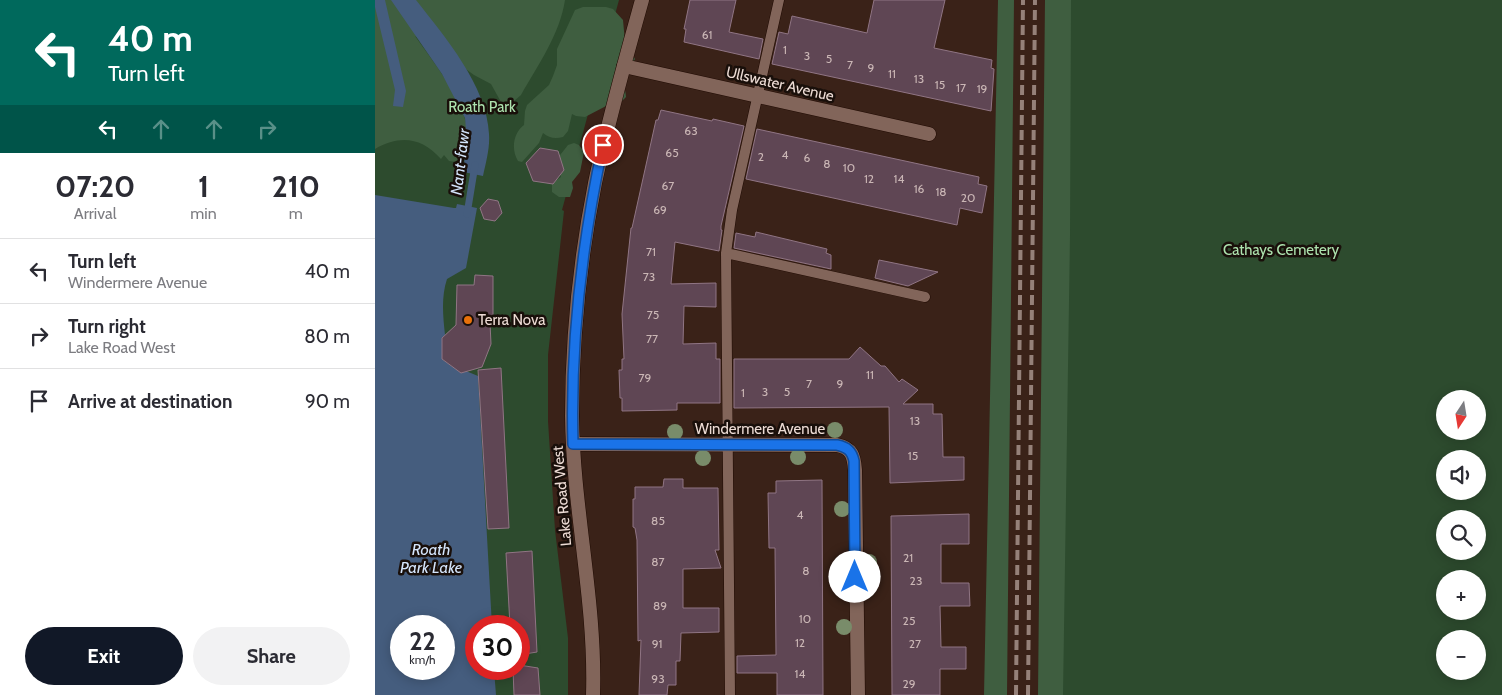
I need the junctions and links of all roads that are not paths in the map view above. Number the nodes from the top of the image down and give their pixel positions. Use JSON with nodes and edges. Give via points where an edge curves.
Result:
{"nodes":[{"id":1,"x":642,"y":0,"type":"edge"},
{"id":2,"x":779,"y":0,"type":"edge"},
{"id":3,"x":624,"y":66,"type":"junction"},
{"id":4,"x":757,"y":95,"type":"junction"},
{"id":5,"x":929,"y":134,"type":"dead end"},
{"id":6,"x":726,"y":253,"type":"junction"},
{"id":7,"x":925,"y":297,"type":"dead end"},
{"id":8,"x":573,"y":444,"type":"junction"},
{"id":9,"x":727,"y":446,"type":"junction"},
{"id":10,"x":593,"y":695,"type":"edge"},
{"id":11,"x":730,"y":695,"type":"edge"},
{"id":12,"x":858,"y":695,"type":"edge"}],
"edges":[{"from":1,"to":3,"type":"street","name":"Lake Road West"},
{"from":2,"to":4,"type":"lane"},
{"from":3,"to":4,"type":"street","name":"Ullswater Avenue"},
{"from":3,"to":8,"type":"street","name":"Lake Road West","via":[[595,183],[583,256],[573,356]]},
{"from":4,"to":5,"type":"street","name":"Ullswater Avenue"},
{"from":4,"to":6,"type":"lane"},
{"from":6,"to":7,"type":"lane"},
{"from":6,"to":9,"type":"lane"},
{"from":8,"to":9,"type":"street","name":"Windermere Avenue"},
{"from":8,"to":10,"type":"street","name":"Lake Road West","via":[[593,634]]},
{"from":9,"to":11,"type":"lane"},
{"from":9,"to":12,"type":"street","name":"Windermere Avenue","via":[[837,445],[849,449],[853,455]]}]}
